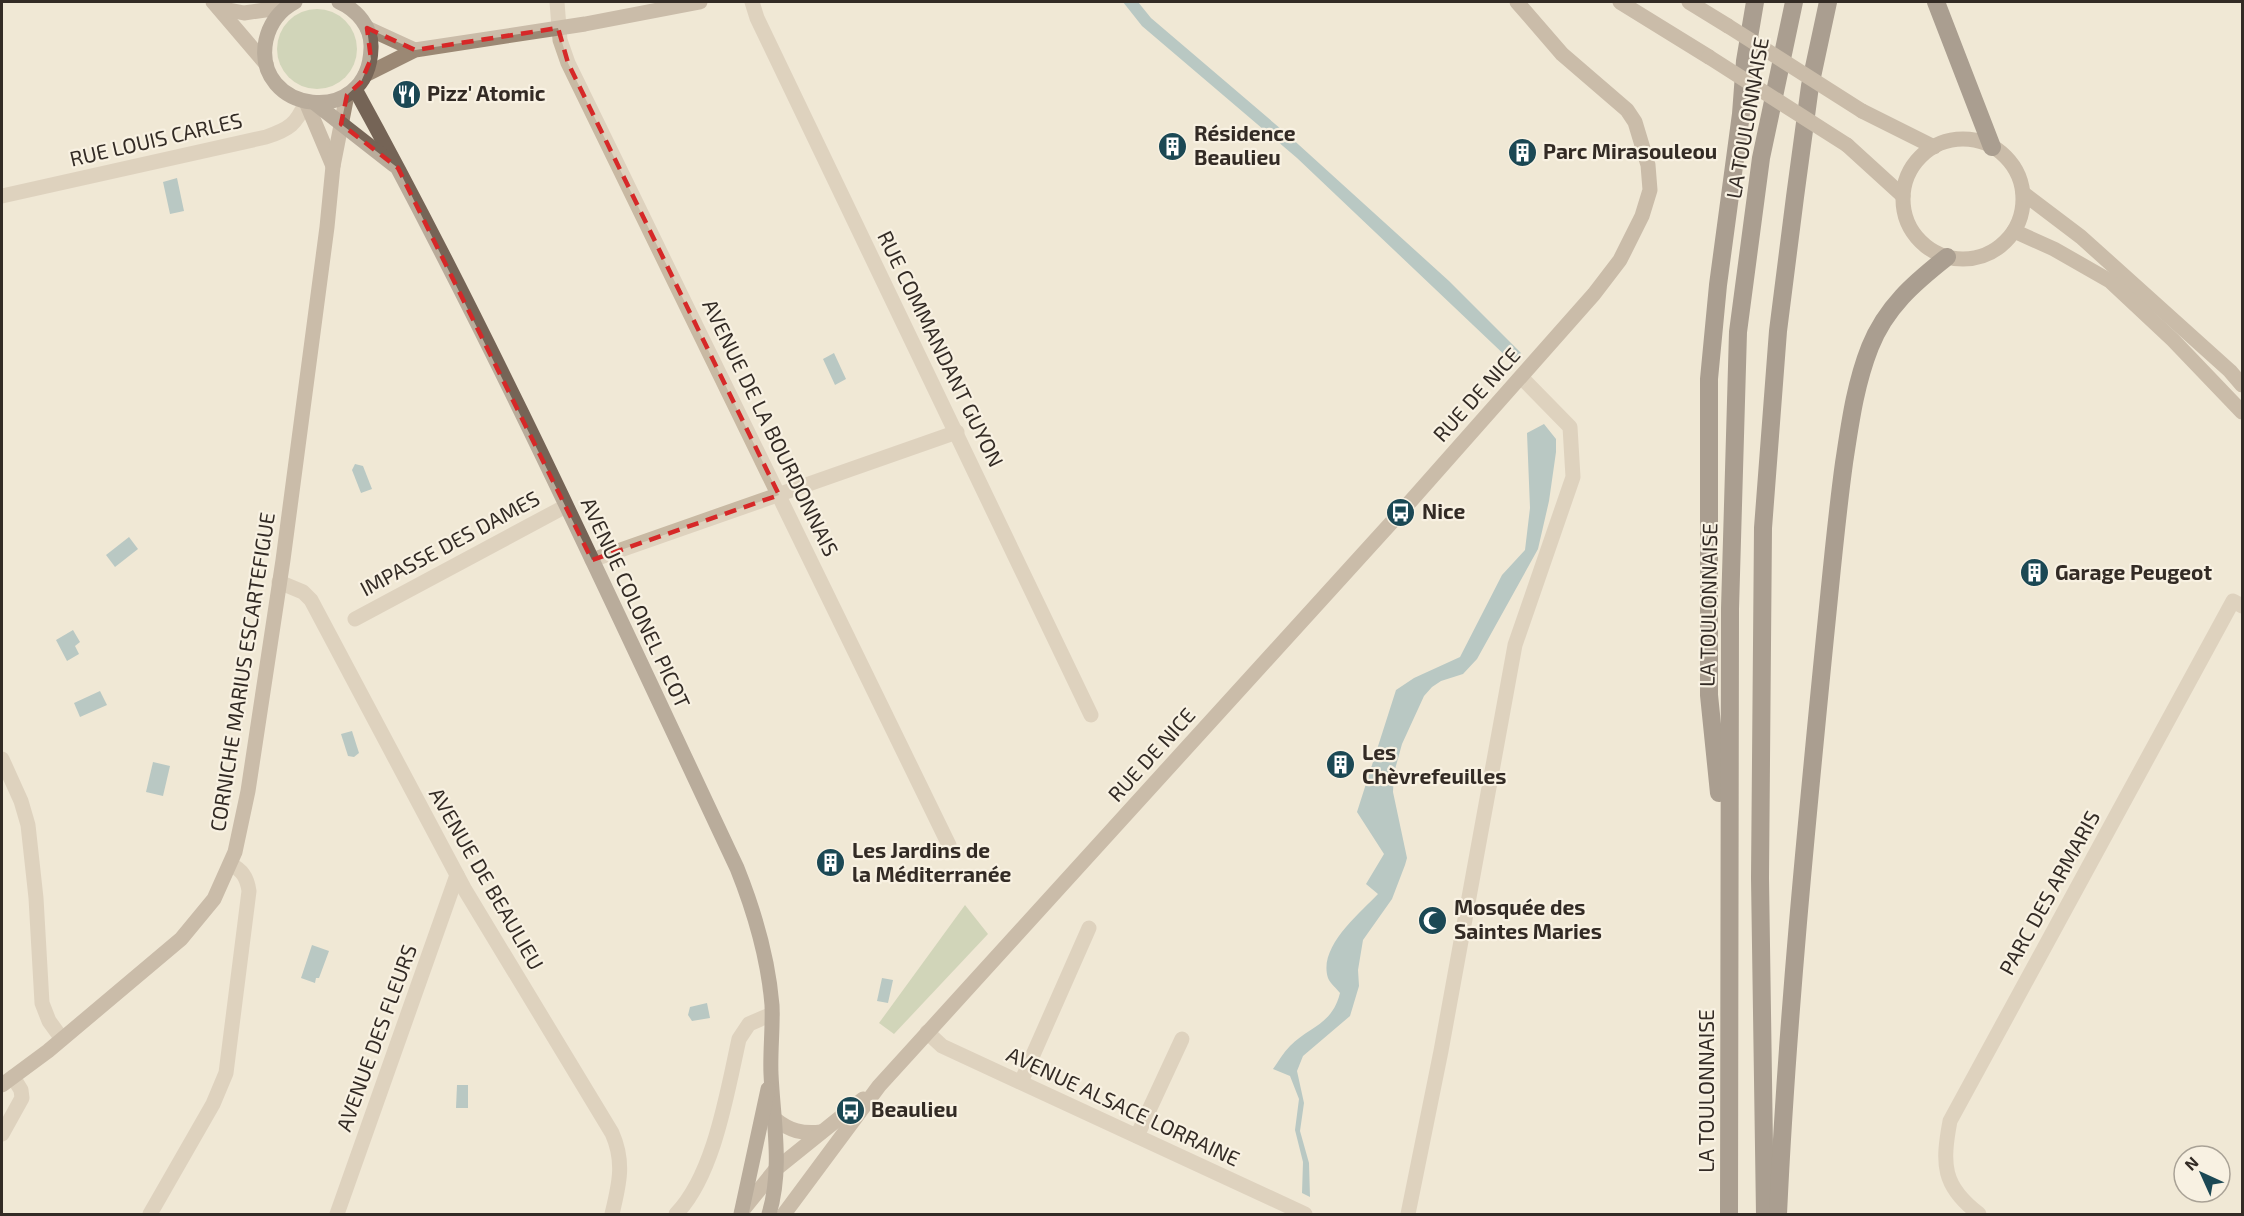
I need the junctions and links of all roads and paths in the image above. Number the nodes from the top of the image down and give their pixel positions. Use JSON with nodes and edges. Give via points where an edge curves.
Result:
{"nodes":[{"id":1,"x":339,"y":2,"type":"edge"},
{"id":2,"x":557,"y":2,"type":"edge"},
{"id":3,"x":700,"y":2,"type":"edge"},
{"id":4,"x":752,"y":2,"type":"edge"},
{"id":5,"x":1517,"y":2,"type":"edge"},
{"id":6,"x":1620,"y":2,"type":"edge"},
{"id":7,"x":1689,"y":2,"type":"edge"},
{"id":8,"x":1755,"y":2,"type":"edge"},
{"id":9,"x":1794,"y":2,"type":"edge"},
{"id":10,"x":1828,"y":2,"type":"edge"},
{"id":11,"x":1936,"y":2,"type":"edge"},
{"id":12,"x":291,"y":4,"type":"edge"},
{"id":13,"x":216,"y":5,"type":"edge"},
{"id":14,"x":363,"y":16,"type":"edge"},
{"id":15,"x":558,"y":28,"type":"junction"},
{"id":16,"x":415,"y":50,"type":"junction"},
{"id":17,"x":266,"y":64,"type":"junction"},
{"id":18,"x":365,"y":75,"type":"junction"},
{"id":19,"x":351,"y":92,"type":"junction"},
{"id":20,"x":311,"y":103,"type":"junction"},
{"id":21,"x":341,"y":124,"type":"junction"},
{"id":22,"x":1934,"y":147,"type":"junction"},
{"id":23,"x":1992,"y":147,"type":"junction"},
{"id":24,"x":333,"y":166,"type":"junction"},
{"id":25,"x":398,"y":168,"type":"junction"},
{"id":26,"x":2023,"y":194,"type":"junction"},
{"id":27,"x":2,"y":196,"type":"edge"},
{"id":28,"x":1903,"y":196,"type":"junction"},
{"id":29,"x":2014,"y":231,"type":"junction"},
{"id":30,"x":1947,"y":257,"type":"junction"},
{"id":31,"x":1521,"y":377,"type":"junction"},
{"id":32,"x":2242,"y":385,"type":"edge"},
{"id":33,"x":2242,"y":412,"type":"edge"},
{"id":34,"x":957,"y":432,"type":"junction"},
{"id":35,"x":779,"y":495,"type":"junction"},
{"id":36,"x":566,"y":506,"type":"junction"},
{"id":37,"x":592,"y":560,"type":"junction"},
{"id":38,"x":279,"y":582,"type":"junction"},
{"id":39,"x":2242,"y":606,"type":"edge"},
{"id":40,"x":355,"y":619,"type":"dead end"},
{"id":41,"x":1091,"y":715,"type":"dead end"},
{"id":42,"x":2,"y":759,"type":"edge"},
{"id":43,"x":949,"y":845,"type":"dead end"},
{"id":44,"x":230,"y":864,"type":"junction"},
{"id":45,"x":457,"y":875,"type":"junction"},
{"id":46,"x":1730,"y":893,"type":"junction"},
{"id":47,"x":1089,"y":928,"type":"dead end"},
{"id":48,"x":772,"y":1014,"type":"junction"},
{"id":49,"x":927,"y":1032,"type":"junction"},
{"id":50,"x":62,"y":1039,"type":"junction"},
{"id":51,"x":1182,"y":1039,"type":"dead end"},
{"id":52,"x":771,"y":1075,"type":"junction"},
{"id":53,"x":7,"y":1081,"type":"edge"},
{"id":54,"x":1021,"y":1083,"type":"junction"},
{"id":55,"x":879,"y":1086,"type":"junction"},
{"id":56,"x":775,"y":1119,"type":"junction"},
{"id":57,"x":821,"y":1132,"type":"junction"},
{"id":58,"x":2,"y":1134,"type":"edge"},
{"id":59,"x":1137,"y":1136,"type":"junction"},
{"id":60,"x":776,"y":1169,"type":"junction"},
{"id":61,"x":744,"y":1213,"type":"edge"},
{"id":62,"x":150,"y":1215,"type":"edge"},
{"id":63,"x":337,"y":1215,"type":"edge"},
{"id":64,"x":612,"y":1215,"type":"edge"},
{"id":65,"x":676,"y":1215,"type":"edge"},
{"id":66,"x":769,"y":1215,"type":"edge"},
{"id":67,"x":784,"y":1215,"type":"edge"},
{"id":68,"x":1305,"y":1215,"type":"edge"},
{"id":69,"x":1408,"y":1215,"type":"edge"},
{"id":70,"x":1729,"y":1215,"type":"edge"},
{"id":71,"x":1765,"y":1215,"type":"edge"},
{"id":72,"x":1778,"y":1215,"type":"edge"},
{"id":73,"x":1979,"y":1215,"type":"edge"}],
"edges":[{"from":1,"to":14,"type":"main road"},
{"from":2,"to":15,"type":"street","name":"AVENUE DE LA BOURDONNAIS"},
{"from":3,"to":15,"type":"main road"},
{"from":4,"to":34,"type":"street","name":"RUE COMMANDANT GUYON"},
{"from":5,"to":31,"type":"main road","name":"RUE DE NICE","via":[[1562,54],[1627,110],[1635,122],[1648,165],[1650,190],[1620,260]]},
{"from":6,"to":28,"type":"main road","bridge":true,"via":[[1846,145]]},
{"from":7,"to":22,"type":"main road","bridge":true,"via":[[1862,111]]},
{"from":8,"to":46,"type":"highway","via":[[1709,379],[1709,694]]},
{"from":9,"to":46,"type":"highway","name":"LA TOULONNAISE","via":[[1761,158],[1738,332],[1730,609]]},
{"from":10,"to":71,"type":"highway","via":[[1810,86],[1786,264],[1763,528],[1760,878]]},
{"from":11,"to":23,"type":"highway"},
{"from":12,"to":13,"type":"main road","via":[[244,13]]},
{"from":12,"to":17,"type":"main road","via":[[275,18],[268,32]]},
{"from":13,"to":17,"type":"main road"},
{"from":14,"to":16,"type":"main road"},
{"from":14,"to":18,"type":"main road","via":[[371,44]]},
{"from":15,"to":16,"type":"main road"},
{"from":15,"to":35,"type":"street","name":"AVENUE DE LA BOURDONNAIS","via":[[568,63]]},
{"from":16,"to":18,"type":"main road"},
{"from":17,"to":20,"type":"main road","name":"AVENUE COLONEL PICOT","via":[[280,89],[292,98]]},
{"from":18,"to":19,"type":"main road"},
{"from":19,"to":20,"type":"main road","via":[[337,100]]},
{"from":19,"to":21,"type":"main road","name":"CORNICHE MARIUS ESCARTEFIGUE"},
{"from":19,"to":25,"type":"main road","name":"AVENUE COLONEL PICOT"},
{"from":20,"to":21,"type":"main road","name":"AVENUE COLONEL PICOT"},
{"from":20,"to":24,"type":"main road","name":"CORNICHE MARIUS ESCARTEFIGUE"},
{"from":20,"to":27,"type":"street","name":"RUE LOUIS CARLES","via":[[293,124],[276,134]]},
{"from":21,"to":24,"type":"main road","name":"CORNICHE MARIUS ESCARTEFIGUE"},
{"from":21,"to":25,"type":"main road","name":"AVENUE COLONEL PICOT"},
{"from":22,"to":23,"type":"main road","via":[[1953,140],[1973,140]]},
{"from":22,"to":28,"type":"main road","via":[[1918,159]]},
{"from":23,"to":26,"type":"main road","via":[[2018,175]]},
{"from":24,"to":38,"type":"main road","name":"CORNICHE MARIUS ESCARTEFIGUE"},
{"from":25,"to":36,"type":"main road","name":"AVENUE COLONEL PICOT"},
{"from":26,"to":29,"type":"main road","via":[[2022,213]]},
{"from":26,"to":32,"type":"main road","via":[[2081,237]]},
{"from":28,"to":30,"type":"main road","via":[[1905,216],[1914,234],[1928,249]]},
{"from":29,"to":30,"type":"main road","via":[[2001,246],[1985,255],[1966,260]]},
{"from":29,"to":33,"type":"main road","via":[[2110,281]]},
{"from":30,"to":72,"type":"highway","via":[[1912,284],[1880,325],[1857,384],[1850,423],[1808,802]]},
{"from":31,"to":49,"type":"main road","name":"RUE DE NICE"},
{"from":31,"to":69,"type":"street","via":[[1570,427],[1573,477],[1515,645],[1442,1051]]},
{"from":34,"to":35,"type":"street"},
{"from":34,"to":41,"type":"street","name":"RUE COMMANDANT GUYON"},
{"from":35,"to":37,"type":"street"},
{"from":35,"to":43,"type":"street","name":"AVENUE DE LA BOURDONNAIS"},
{"from":36,"to":37,"type":"main road","name":"AVENUE COLONEL PICOT"},
{"from":36,"to":40,"type":"street","name":"IMPASSE DES DAMES"},
{"from":37,"to":48,"type":"main road","name":"AVENUE COLONEL PICOT","via":[[737,868],[764,947]]},
{"from":38,"to":44,"type":"main road","name":"CORNICHE MARIUS ESCARTEFIGUE","via":[[248,790]]},
{"from":38,"to":45,"type":"street","name":"AVENUE DE BEAULIEU","via":[[303,592],[311,600]]},
{"from":39,"to":73,"type":"street","name":"PARC DES ARMARIS","via":[[2233,601],[1950,1121],[1944,1152],[1948,1180]]},
{"from":42,"to":50,"type":"street","via":[[28,825],[42,1003]]},
{"from":44,"to":50,"type":"main road","name":"CORNICHE MARIUS ESCARTEFIGUE","via":[[214,899],[181,939]]},
{"from":44,"to":62,"type":"street","via":[[243,873],[249,891],[226,1072],[213,1104]]},
{"from":45,"to":63,"type":"street","name":"AVENUE DES FLEURS"},
{"from":45,"to":64,"type":"street","name":"AVENUE DE BEAULIEU","via":[[612,1133],[620,1152],[621,1173]]},
{"from":46,"to":70,"type":"highway","name":"LA TOULONNAISE"},
{"from":47,"to":54,"type":"street"},
{"from":48,"to":52,"type":"main road","name":"AVENUE COLONEL PICOT"},
{"from":48,"to":65,"type":"street","via":[[749,1024],[739,1039],[704,1172],[693,1195]]},
{"from":49,"to":54,"type":"street","name":"AVENUE ALSACE LORRAINE","via":[[942,1046]]},
{"from":49,"to":55,"type":"main road","name":"RUE DE NICE"},
{"from":50,"to":53,"type":"main road","name":"CORNICHE MARIUS ESCARTEFIGUE"},
{"from":51,"to":59,"type":"street"},
{"from":52,"to":56,"type":"main road","name":"AVENUE COLONEL PICOT"},
{"from":52,"to":61,"type":"main road","name":"AVENUE COLONEL PICOT"},
{"from":53,"to":58,"type":"street","via":[[21,1090],[22,1098]]},
{"from":54,"to":59,"type":"street","name":"AVENUE ALSACE LORRAINE"},
{"from":55,"to":57,"type":"main road"},
{"from":55,"to":67,"type":"main road","name":"RUE DE NICE"},
{"from":56,"to":57,"type":"main road","via":[[792,1131]]},
{"from":56,"to":60,"type":"main road","name":"AVENUE COLONEL PICOT"},
{"from":57,"to":60,"type":"main road"},
{"from":59,"to":68,"type":"street","name":"AVENUE ALSACE LORRAINE"},
{"from":60,"to":61,"type":"main road"},
{"from":60,"to":66,"type":"main road","name":"AVENUE COLONEL PICOT"}]}
